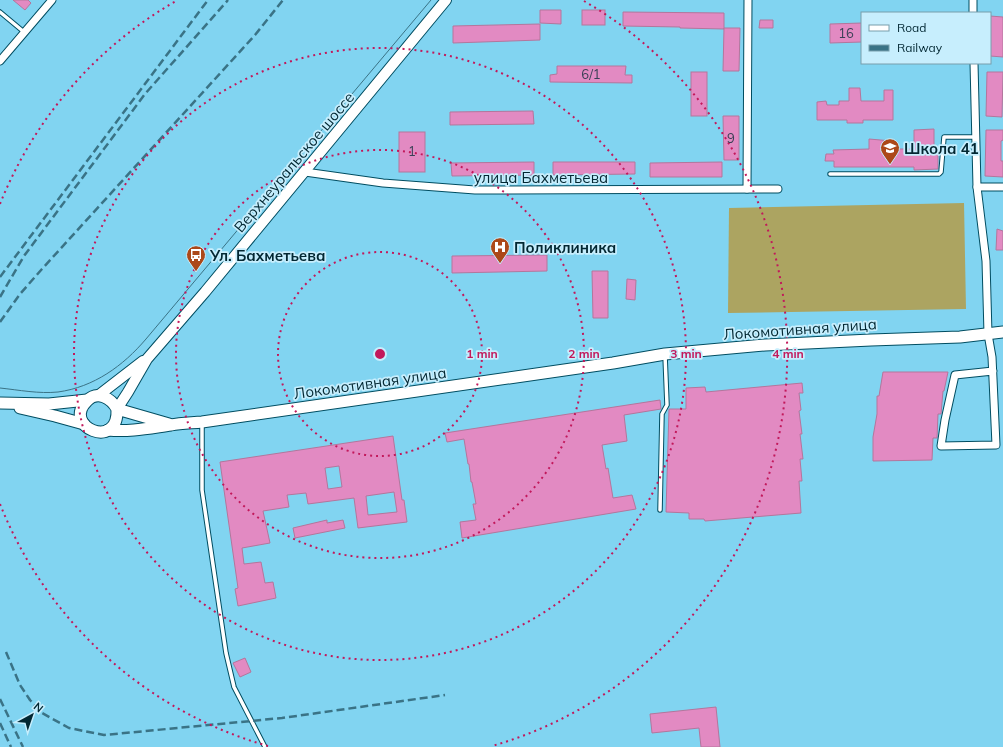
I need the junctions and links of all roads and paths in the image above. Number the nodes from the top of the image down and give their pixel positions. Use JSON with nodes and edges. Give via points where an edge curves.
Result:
{"nodes":[{"id":1,"x":52,"y":0,"type":"edge"},
{"id":2,"x":446,"y":0,"type":"edge"},
{"id":3,"x":748,"y":0,"type":"edge"},
{"id":4,"x":973,"y":0,"type":"edge"},
{"id":5,"x":0,"y":12,"type":"edge"},
{"id":6,"x":973,"y":12,"type":"edge"},
{"id":7,"x":24,"y":32,"type":"junction"},
{"id":8,"x":0,"y":61,"type":"edge"},
{"id":9,"x":974,"y":64,"type":"edge"},
{"id":10,"x":976,"y":137,"type":"junction"},
{"id":11,"x":305,"y":172,"type":"junction"},
{"id":12,"x":830,"y":174,"type":"dead end"},
{"id":13,"x":977,"y":187,"type":"junction"},
{"id":14,"x":1003,"y":187,"type":"edge"},
{"id":15,"x":747,"y":189,"type":"junction"},
{"id":16,"x":778,"y":189,"type":"dead end"},
{"id":17,"x":1003,"y":332,"type":"edge"},
{"id":18,"x":988,"y":334,"type":"junction"},
{"id":19,"x":665,"y":354,"type":"junction"},
{"id":20,"x":146,"y":359,"type":"junction"},
{"id":21,"x":993,"y":371,"type":"junction"},
{"id":22,"x":99,"y":396,"type":"junction"},
{"id":23,"x":87,"y":400,"type":"junction"},
{"id":24,"x":0,"y":403,"type":"edge"},
{"id":25,"x":117,"y":409,"type":"junction"},
{"id":26,"x":202,"y":422,"type":"junction"},
{"id":27,"x":84,"y":424,"type":"junction"},
{"id":28,"x":171,"y":425,"type":"junction"},
{"id":29,"x":108,"y":430,"type":"junction"},
{"id":30,"x":660,"y":510,"type":"dead end"},
{"id":31,"x":265,"y":747,"type":"edge"}],
"edges":[{"from":1,"to":7,"type":"street"},
{"from":2,"to":11,"type":"main road","name":"Верхнеуральское шоссе"},
{"from":3,"to":15,"type":"street"},
{"from":4,"to":6,"type":"street"},
{"from":5,"to":7,"type":"lane"},
{"from":7,"to":8,"type":"street"},
{"from":9,"to":10,"type":"street"},
{"from":10,"to":12,"type":"lane","via":[[944,137],[939,174]]},
{"from":10,"to":13,"type":"street"},
{"from":11,"to":15,"type":"street","name":"улица Бахметьева","via":[[383,183],[475,190]]},
{"from":11,"to":20,"type":"main road","name":"Верхнеуральское шоссе"},
{"from":13,"to":14,"type":"street"},
{"from":13,"to":18,"type":"street","via":[[986,260]]},
{"from":15,"to":16,"type":"street","name":"улица Бахметьева"},
{"from":17,"to":18,"type":"main road","name":"Локомотивная улица"},
{"from":18,"to":19,"type":"main road","name":"Локомотивная улица","via":[[772,345]]},
{"from":18,"to":21,"type":"street"},
{"from":19,"to":26,"type":"main road","name":"Локомотивная улица"},
{"from":19,"to":30,"type":"lane","via":[[667,405],[662,414]]},
{"from":20,"to":22,"type":"main road"},
{"from":20,"to":25,"type":"main road"},
{"from":21,"to":21,"type":"street","via":[[996,445],[941,446],[955,375]]},
{"from":22,"to":23,"type":"main road"},
{"from":22,"to":25,"type":"main road","via":[[107,397]]},
{"from":23,"to":24,"type":"main road","via":[[49,404]]},
{"from":23,"to":27,"type":"main road","via":[[81,411]]},
{"from":24,"to":27,"type":"main road"},
{"from":25,"to":28,"type":"main road"},
{"from":25,"to":29,"type":"main road","via":[[116,421]]},
{"from":26,"to":28,"type":"main road","name":"Локомотивная улица"},
{"from":26,"to":31,"type":"lane","via":[[202,490],[226,653],[234,687]]},
{"from":27,"to":29,"type":"main road","via":[[90,430]]},
{"from":28,"to":29,"type":"main road","name":"Локомотивная улица","via":[[122,432]]}]}
